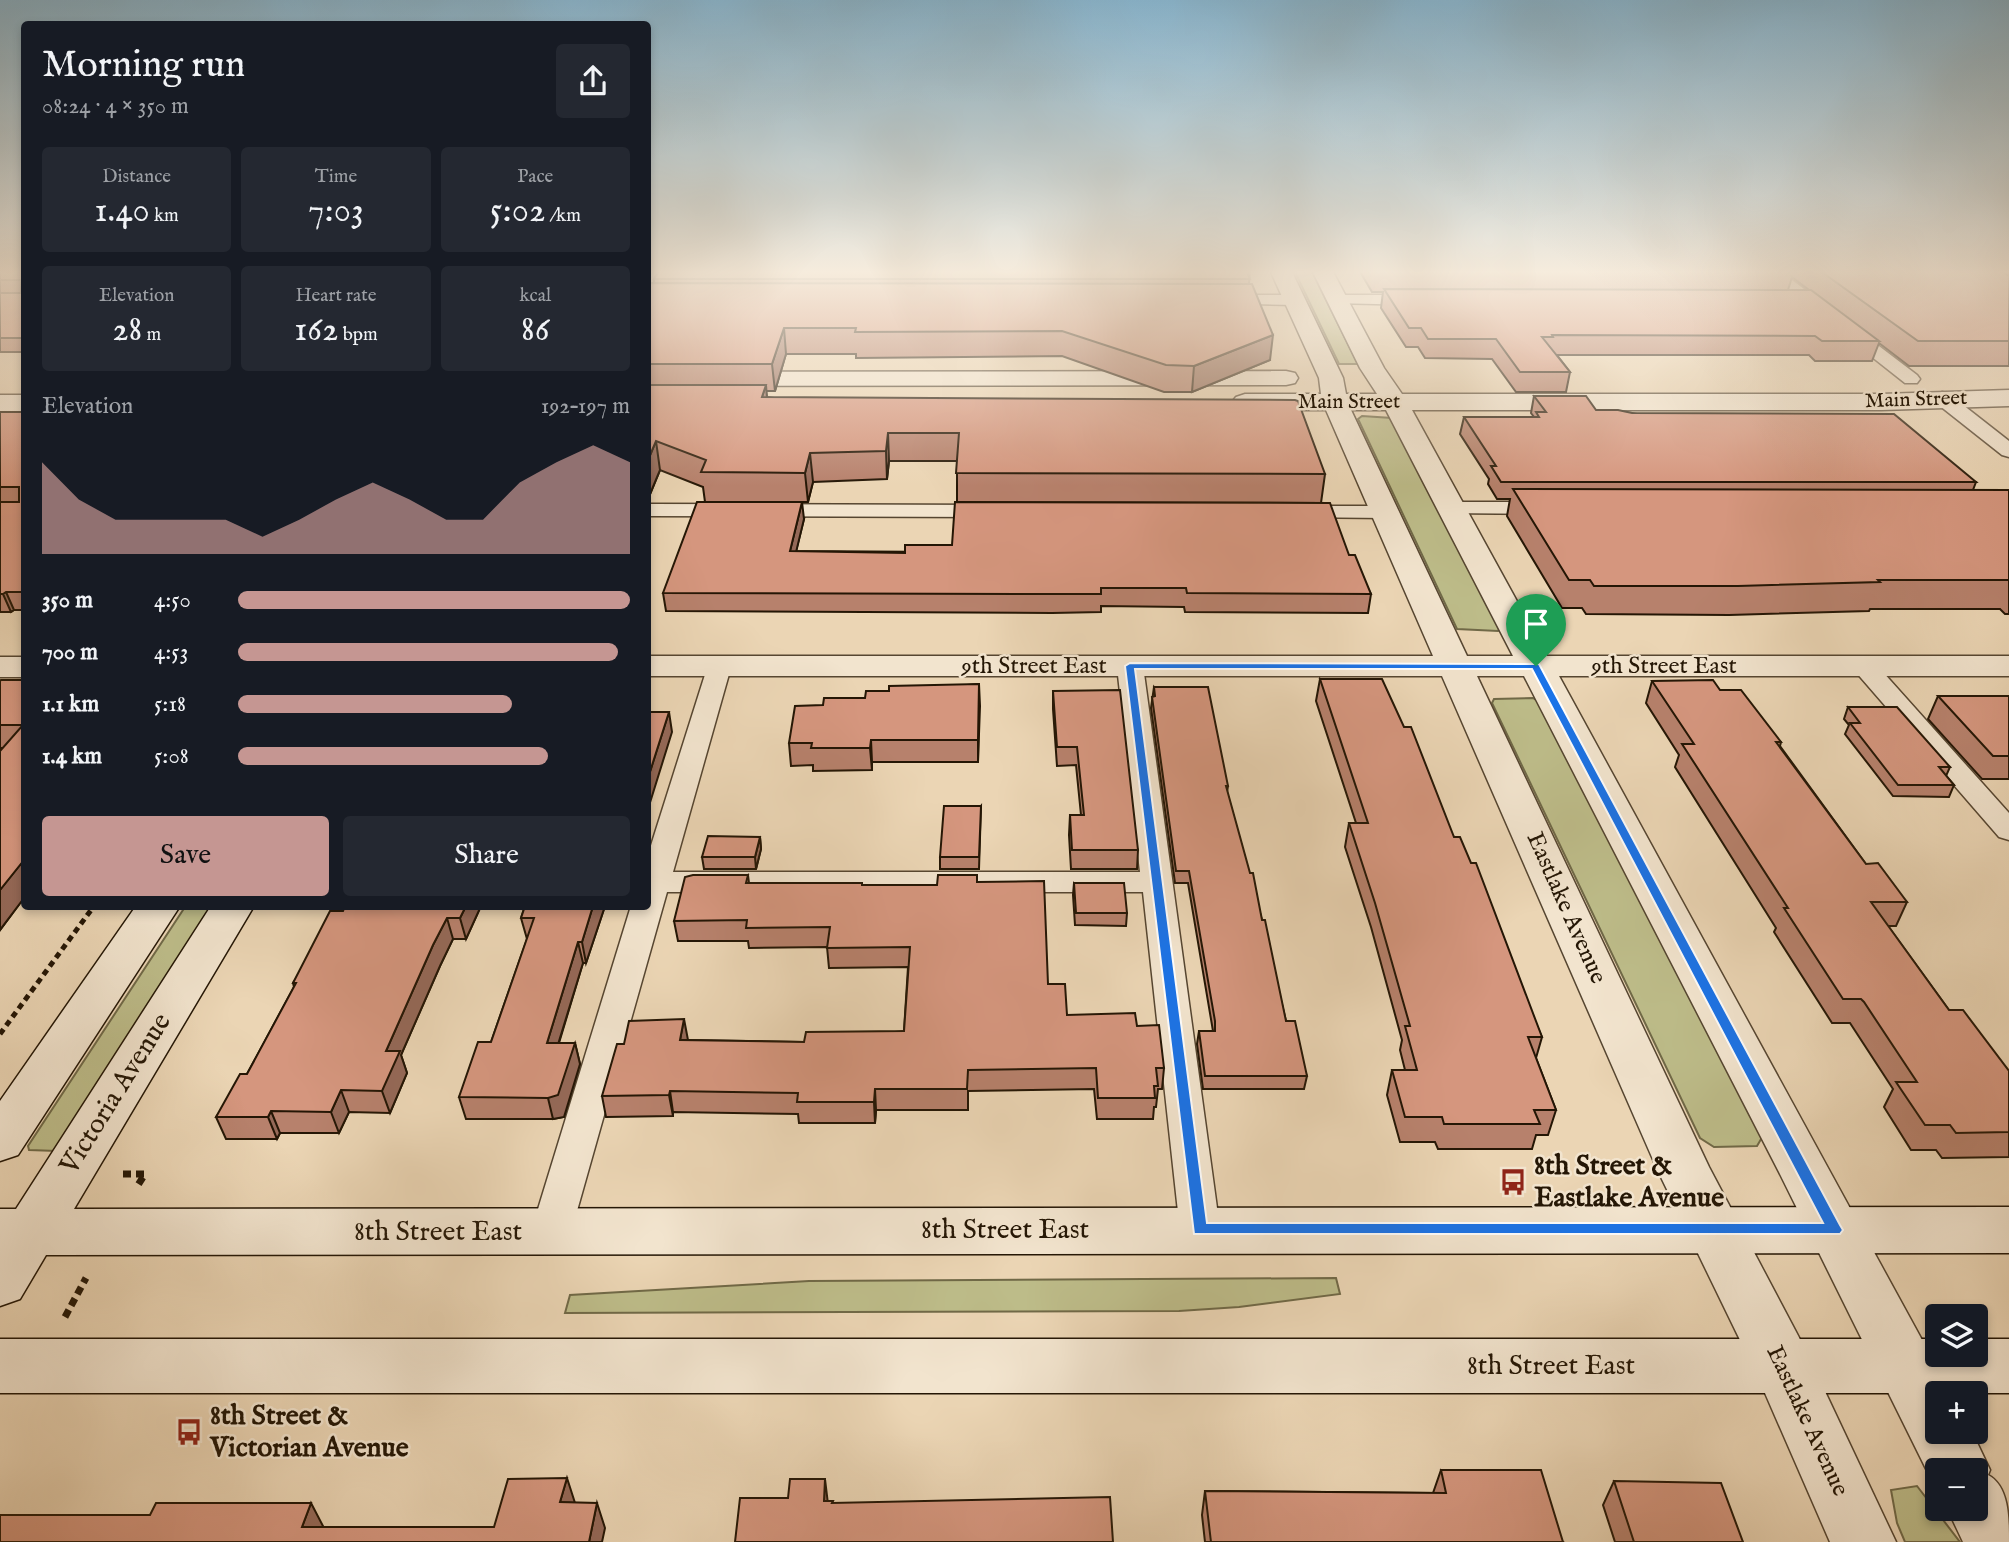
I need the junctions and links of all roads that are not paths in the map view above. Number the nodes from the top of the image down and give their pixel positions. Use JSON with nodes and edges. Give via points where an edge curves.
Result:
{"nodes":[{"id":1,"x":1312,"y":342,"type":"edge"},
{"id":2,"x":1361,"y":342,"type":"edge"},
{"id":3,"x":1863,"y":342,"type":"edge"},
{"id":4,"x":651,"y":379,"type":"edge"},
{"id":5,"x":1911,"y":379,"type":"junction"},
{"id":6,"x":2009,"y":379,"type":"edge"},
{"id":7,"x":1333,"y":390,"type":"junction"},
{"id":8,"x":1387,"y":391,"type":"junction"},
{"id":9,"x":1942,"y":398,"type":"junction"},
{"id":10,"x":2009,"y":398,"type":"edge"},
{"id":11,"x":651,"y":401,"type":"edge"},
{"id":12,"x":0,"y":403,"type":"edge"},
{"id":13,"x":21,"y":403,"type":"edge"},
{"id":14,"x":2009,"y":451,"type":"edge"},
{"id":15,"x":1450,"y":508,"type":"junction"},
{"id":16,"x":1564,"y":508,"type":"edge"},
{"id":17,"x":651,"y":510,"type":"edge"},
{"id":18,"x":1007,"y":511,"type":"edge"},
{"id":19,"x":1269,"y":512,"type":"edge"},
{"id":20,"x":1387,"y":512,"type":"junction"},
{"id":21,"x":651,"y":666,"type":"edge"},
{"id":22,"x":1130,"y":666,"type":"junction"},
{"id":23,"x":1456,"y":666,"type":"junction"},
{"id":24,"x":1536,"y":666,"type":"junction"},
{"id":25,"x":1864,"y":666,"type":"junction"},
{"id":26,"x":2009,"y":666,"type":"edge"},
{"id":27,"x":0,"y":667,"type":"edge"},
{"id":28,"x":21,"y":667,"type":"edge"},
{"id":29,"x":718,"y":667,"type":"junction"},
{"id":30,"x":2009,"y":831,"type":"edge"},
{"id":31,"x":657,"y":882,"type":"junction"},
{"id":32,"x":1156,"y":882,"type":"junction"},
{"id":33,"x":651,"y":902,"type":"edge"},
{"id":34,"x":156,"y":910,"type":"edge"},
{"id":35,"x":230,"y":910,"type":"edge"},
{"id":36,"x":649,"y":910,"type":"edge"},
{"id":37,"x":0,"y":1141,"type":"edge"},
{"id":38,"x":1200,"y":1230,"type":"junction"},
{"id":39,"x":1715,"y":1230,"type":"junction"},
{"id":40,"x":1835,"y":1230,"type":"junction"},
{"id":41,"x":2009,"y":1230,"type":"edge"},
{"id":42,"x":15,"y":1232,"type":"edge"},
{"id":43,"x":551,"y":1232,"type":"junction"},
{"id":44,"x":0,"y":1282,"type":"edge"},
{"id":45,"x":0,"y":1366,"type":"edge"},
{"id":46,"x":1783,"y":1366,"type":"junction"},
{"id":47,"x":1904,"y":1366,"type":"junction"},
{"id":48,"x":2009,"y":1366,"type":"edge"},
{"id":49,"x":1925,"y":1406,"type":"edge"},
{"id":50,"x":1987,"y":1521,"type":"edge"},
{"id":51,"x":1863,"y":1542,"type":"edge"},
{"id":52,"x":1998,"y":1542,"type":"edge"}],
"edges":[{"from":1,"to":7,"type":"street","name":"Eastlake Avenue"},
{"from":2,"to":8,"type":"street"},
{"from":3,"to":5,"type":"lane"},
{"from":4,"to":7,"type":"street","name":"Main Street"},
{"from":5,"to":6,"type":"street","name":"Main Street"},
{"from":5,"to":8,"type":"street","name":"Main Street"},
{"from":7,"to":8,"type":"street","name":"Main Street"},
{"from":7,"to":11,"type":"street","name":"Main Street"},
{"from":7,"to":20,"type":"street","name":"Eastlake Avenue"},
{"from":8,"to":9,"type":"street","name":"Main Street","via":[[1881,402]]},
{"from":8,"to":15,"type":"street"},
{"from":9,"to":10,"type":"street","name":"Main Street"},
{"from":9,"to":14,"type":"lane"},
{"from":12,"to":13,"type":"street"},
{"from":15,"to":16,"type":"lane"},
{"from":15,"to":24,"type":"street"},
{"from":17,"to":18,"type":"lane"},
{"from":19,"to":20,"type":"lane"},
{"from":20,"to":23,"type":"street","name":"Eastlake Avenue"},
{"from":21,"to":29,"type":"street","name":"9th Street East"},
{"from":22,"to":23,"type":"street","name":"9th Street East"},
{"from":22,"to":29,"type":"street","name":"9th Street East"},
{"from":22,"to":32,"type":"lane"},
{"from":23,"to":24,"type":"street","name":"9th Street East"},
{"from":23,"to":39,"type":"street","name":"Eastlake Avenue","via":[[1684,1171]]},
{"from":24,"to":25,"type":"street","name":"9th Street East"},
{"from":24,"to":40,"type":"street"},
{"from":25,"to":26,"type":"street","name":"9th Street East"},
{"from":25,"to":30,"type":"lane"},
{"from":27,"to":28,"type":"street"},
{"from":29,"to":31,"type":"lane"},
{"from":31,"to":32,"type":"lane"},
{"from":31,"to":33,"type":"lane"},
{"from":32,"to":38,"type":"lane"},
{"from":34,"to":37,"type":"street"},
{"from":35,"to":42,"type":"street","name":"Victoria Avenue"},
{"from":36,"to":43,"type":"lane"},
{"from":38,"to":39,"type":"street","name":"8th Street East"},
{"from":38,"to":43,"type":"street","name":"8th Street East"},
{"from":39,"to":40,"type":"street","name":"8th Street East"},
{"from":39,"to":46,"type":"street","name":"Eastlake Avenue"},
{"from":40,"to":41,"type":"street","name":"8th Street East"},
{"from":40,"to":47,"type":"street"},
{"from":42,"to":43,"type":"street","name":"8th Street East"},
{"from":42,"to":44,"type":"street","name":"Victoria Avenue"},
{"from":45,"to":46,"type":"street","name":"8th Street East"},
{"from":46,"to":47,"type":"street","name":"8th Street East"},
{"from":46,"to":51,"type":"street","name":"Eastlake Avenue"},
{"from":47,"to":48,"type":"street","name":"8th Street East"},
{"from":47,"to":49,"type":"street"},
{"from":50,"to":52,"type":"street"}]}
